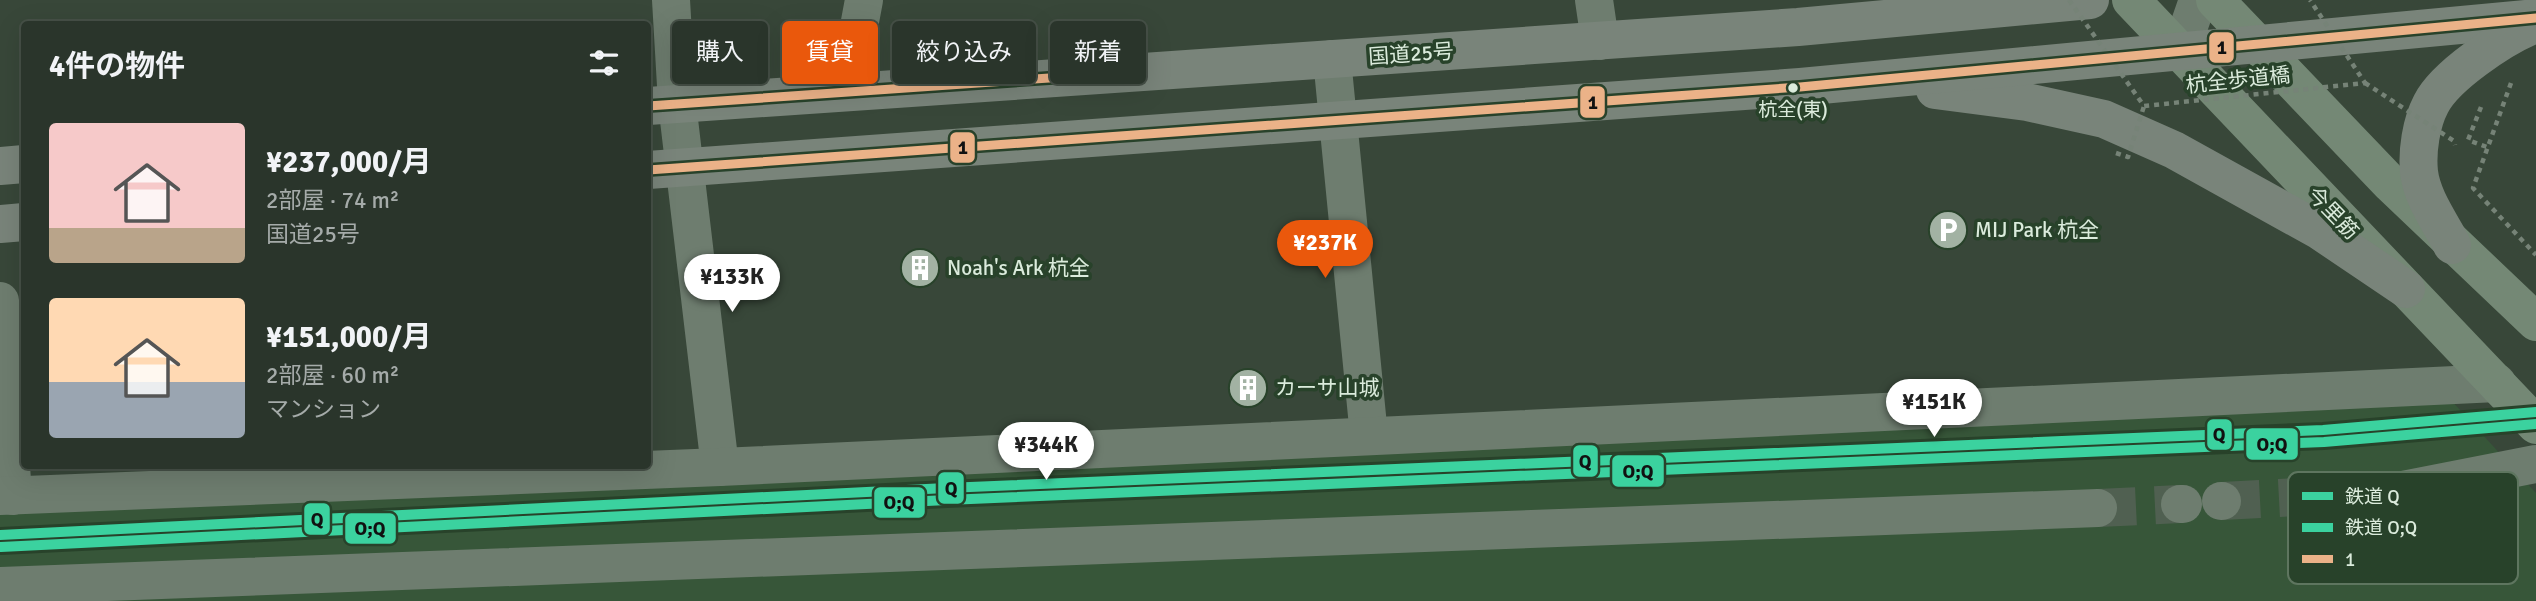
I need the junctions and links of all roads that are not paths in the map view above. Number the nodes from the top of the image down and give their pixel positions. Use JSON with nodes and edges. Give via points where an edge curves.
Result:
{"nodes":[{"id":1,"x":671,"y":0,"type":"edge"},
{"id":2,"x":864,"y":0,"type":"edge"},
{"id":3,"x":1594,"y":0,"type":"edge"},
{"id":4,"x":2090,"y":0,"type":"edge"},
{"id":5,"x":2131,"y":0,"type":"edge"},
{"id":6,"x":2198,"y":0,"type":"edge"},
{"id":7,"x":2216,"y":0,"type":"edge"},
{"id":8,"x":2536,"y":21,"type":"edge"},
{"id":9,"x":1600,"y":41,"type":"junction"},
{"id":10,"x":2260,"y":45,"type":"junction"},
{"id":11,"x":2180,"y":52,"type":"junction"},
{"id":12,"x":1332,"y":59,"type":"junction"},
{"id":13,"x":1800,"y":88,"type":"junction"},
{"id":14,"x":847,"y":91,"type":"junction"},
{"id":15,"x":662,"y":104,"type":"edge"},
{"id":16,"x":1339,"y":118,"type":"junction"},
{"id":17,"x":21,"y":164,"type":"edge"},
{"id":18,"x":0,"y":166,"type":"edge"},
{"id":19,"x":685,"y":167,"type":"junction"},
{"id":20,"x":651,"y":170,"type":"edge"},
{"id":21,"x":21,"y":222,"type":"edge"},
{"id":22,"x":0,"y":224,"type":"edge"},
{"id":23,"x":2452,"y":245,"type":"junction"},
{"id":24,"x":2406,"y":289,"type":"junction"},
{"id":25,"x":0,"y":301,"type":"edge"},
{"id":26,"x":2536,"y":322,"type":"edge"},
{"id":27,"x":2497,"y":383,"type":"junction"},
{"id":28,"x":2536,"y":425,"type":"edge"},
{"id":29,"x":1369,"y":436,"type":"junction"},
{"id":30,"x":2536,"y":464,"type":"edge"},
{"id":31,"x":720,"y":467,"type":"junction"},
{"id":32,"x":2495,"y":472,"type":"edge"},
{"id":33,"x":7,"y":496,"type":"edge"},
{"id":34,"x":2098,"y":508,"type":"tunnel mouth"},
{"id":35,"x":0,"y":586,"type":"edge"}],
"edges":[{"from":1,"to":15,"type":"street"},
{"from":2,"to":14,"type":"street"},
{"from":3,"to":9,"type":"street"},
{"from":4,"to":9,"type":"highway","name":"国道25号"},
{"from":5,"to":11,"type":"main road","name":"今里筋"},
{"from":6,"to":11,"type":"street"},
{"from":7,"to":10,"type":"main road"},
{"from":8,"to":10,"type":"highway"},
{"from":8,"to":23,"type":"highway","via":[[2507,35],[2469,63],[2431,103],[2420,139],[2419,173],[2427,200]]},
{"from":9,"to":12,"type":"highway","name":"国道25号"},
{"from":10,"to":11,"type":"highway"},
{"from":10,"to":23,"type":"main road"},
{"from":11,"to":13,"type":"highway"},
{"from":11,"to":24,"type":"main road","name":"今里筋"},
{"from":12,"to":14,"type":"highway","name":"国道25号"},
{"from":12,"to":16,"type":"street"},
{"from":13,"to":16,"type":"highway"},
{"from":13,"to":24,"type":"highway","via":[[1934,90],[2027,102],[2104,120],[2174,150],[2310,225]]},
{"from":14,"to":15,"type":"highway","name":"国道25号"},
{"from":15,"to":19,"type":"street"},
{"from":16,"to":19,"type":"highway"},
{"from":16,"to":29,"type":"street"},
{"from":17,"to":18,"type":"highway"},
{"from":19,"to":20,"type":"highway"},
{"from":19,"to":31,"type":"street"},
{"from":21,"to":22,"type":"highway"},
{"from":23,"to":26,"type":"main road"},
{"from":24,"to":27,"type":"main road","name":"今里筋"},
{"from":25,"to":33,"type":"street"},
{"from":27,"to":28,"type":"main road","name":"今里筋"},
{"from":27,"to":29,"type":"street"},
{"from":29,"to":31,"type":"street"},
{"from":30,"to":32,"type":"street"},
{"from":31,"to":33,"type":"street"},
{"from":34,"to":35,"type":"street"}]}
